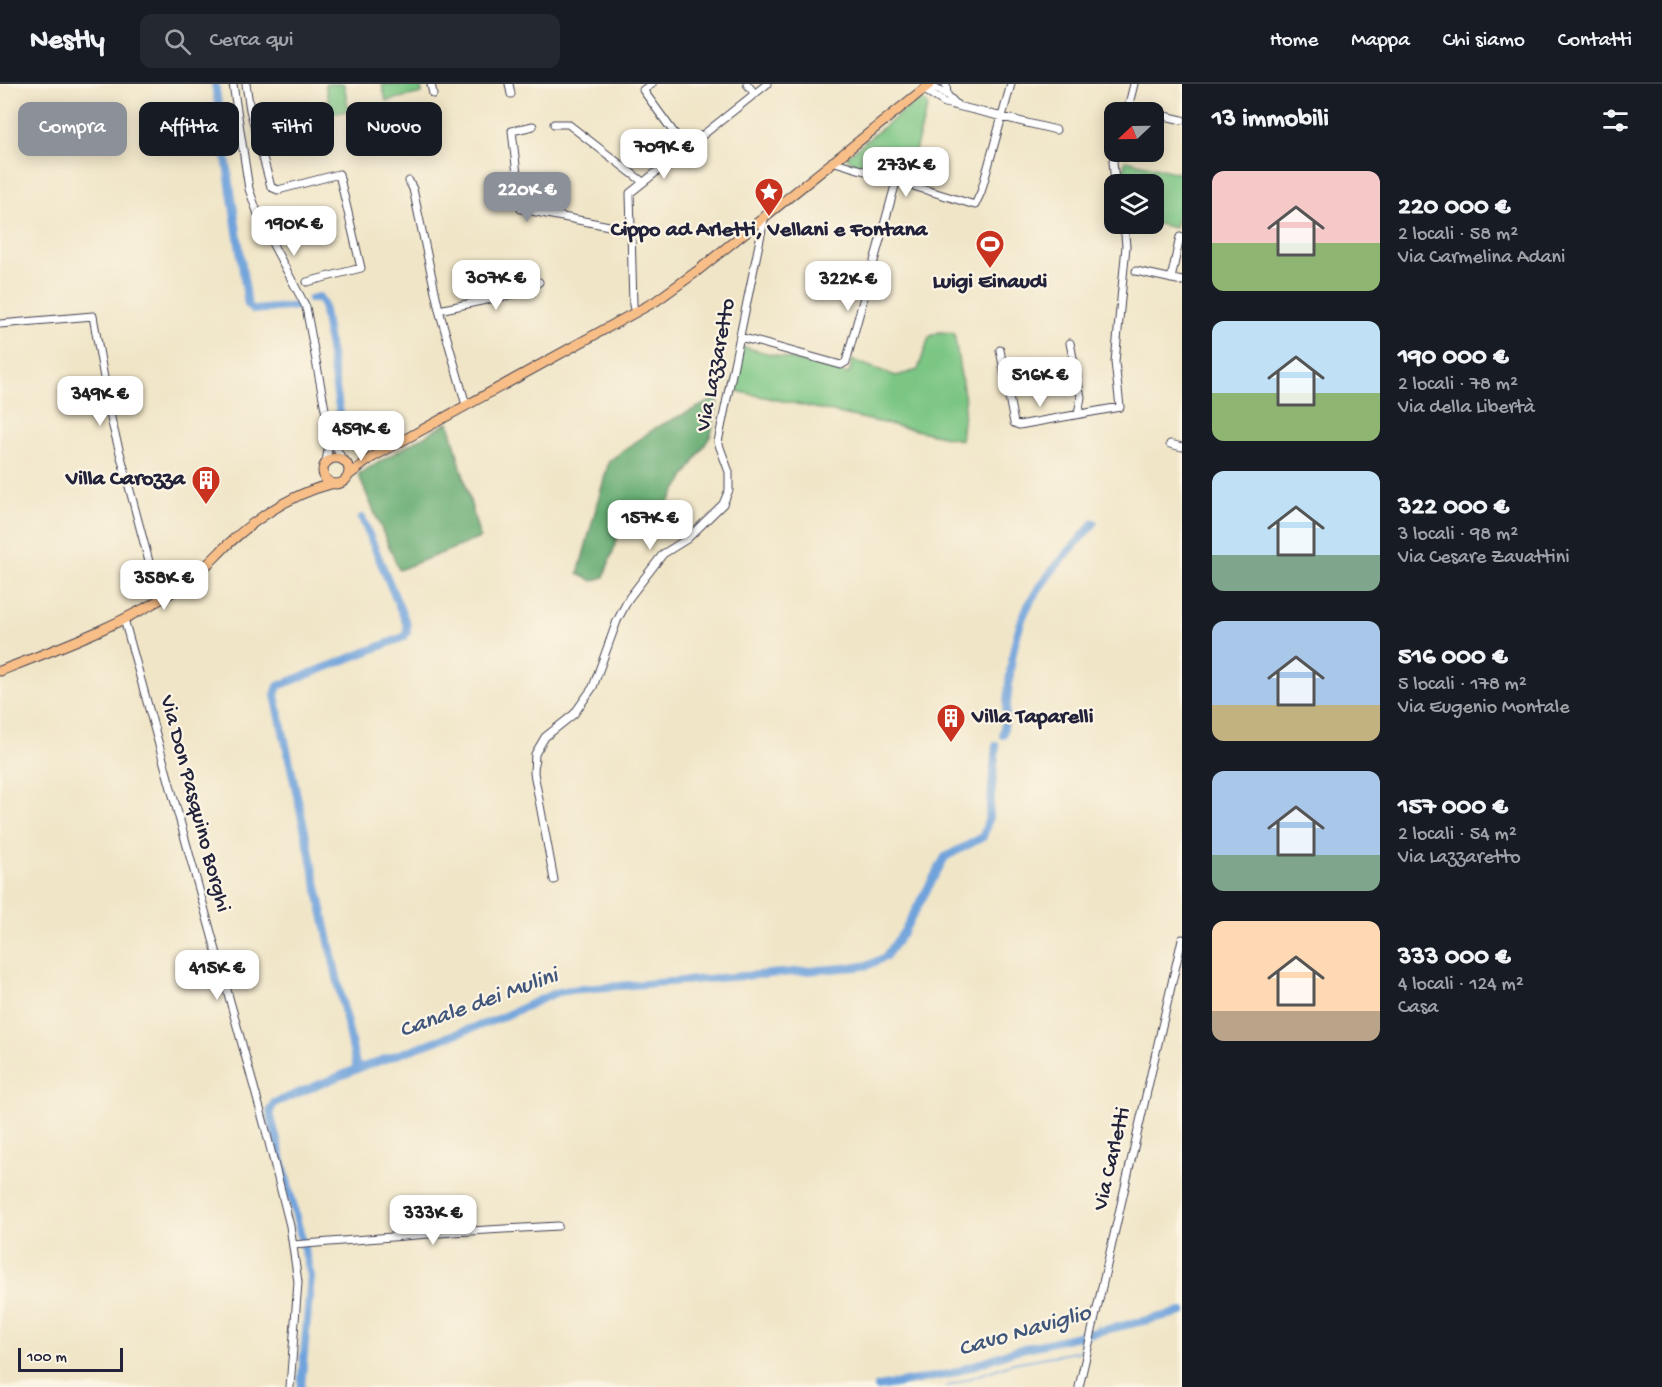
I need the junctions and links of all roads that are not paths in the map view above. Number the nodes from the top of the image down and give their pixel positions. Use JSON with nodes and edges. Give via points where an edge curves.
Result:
{"nodes":[{"id":1,"x":233,"y":84,"type":"edge"},
{"id":2,"x":246,"y":84,"type":"edge"},
{"id":3,"x":430,"y":84,"type":"edge"},
{"id":4,"x":509,"y":84,"type":"edge"},
{"id":5,"x":652,"y":84,"type":"edge"},
{"id":6,"x":747,"y":84,"type":"edge"},
{"id":7,"x":767,"y":84,"type":"edge"},
{"id":8,"x":946,"y":84,"type":"edge"},
{"id":9,"x":1011,"y":84,"type":"edge"},
{"id":10,"x":1134,"y":84,"type":"edge"},
{"id":11,"x":927,"y":86,"type":"edge"},
{"id":12,"x":433,"y":94,"type":"dead end"},
{"id":13,"x":511,"y":94,"type":"dead end"},
{"id":14,"x":755,"y":94,"type":"junction"},
{"id":15,"x":947,"y":94,"type":"junction"},
{"id":16,"x":1129,"y":102,"type":"edge"},
{"id":17,"x":957,"y":105,"type":"junction"},
{"id":18,"x":251,"y":114,"type":"edge"},
{"id":19,"x":1001,"y":116,"type":"junction"},
{"id":20,"x":1164,"y":116,"type":"edge"},
{"id":21,"x":1182,"y":120,"type":"edge"},
{"id":22,"x":554,"y":124,"type":"dead end"},
{"id":23,"x":533,"y":126,"type":"dead end"},
{"id":24,"x":1056,"y":130,"type":"dead end"},
{"id":25,"x":686,"y":148,"type":"junction"},
{"id":26,"x":263,"y":156,"type":"edge"},
{"id":27,"x":836,"y":158,"type":"junction"},
{"id":28,"x":409,"y":181,"type":"dead end"},
{"id":29,"x":642,"y":182,"type":"junction"},
{"id":30,"x":896,"y":182,"type":"junction"},
{"id":31,"x":765,"y":215,"type":"junction"},
{"id":32,"x":630,"y":230,"type":"junction"},
{"id":33,"x":1124,"y":234,"type":"edge"},
{"id":34,"x":1180,"y":237,"type":"dead end"},
{"id":35,"x":1136,"y":271,"type":"dead end"},
{"id":36,"x":1171,"y":279,"type":"junction"},
{"id":37,"x":1182,"y":281,"type":"edge"},
{"id":38,"x":307,"y":282,"type":"dead end"},
{"id":39,"x":539,"y":282,"type":"dead end"},
{"id":40,"x":439,"y":310,"type":"junction"},
{"id":41,"x":635,"y":314,"type":"junction"},
{"id":42,"x":0,"y":324,"type":"edge"},
{"id":43,"x":740,"y":337,"type":"junction"},
{"id":44,"x":1070,"y":343,"type":"dead end"},
{"id":45,"x":1000,"y":350,"type":"dead end"},
{"id":46,"x":466,"y":405,"type":"junction"},
{"id":47,"x":1078,"y":414,"type":"junction"},
{"id":48,"x":330,"y":436,"type":"junction"},
{"id":49,"x":1170,"y":444,"type":"dead end"},
{"id":50,"x":1182,"y":447,"type":"edge"},
{"id":51,"x":370,"y":458,"type":"junction"},
{"id":52,"x":343,"y":460,"type":"junction"},
{"id":53,"x":326,"y":462,"type":"junction"},
{"id":54,"x":322,"y":472,"type":"junction"},
{"id":55,"x":349,"y":476,"type":"junction"},
{"id":56,"x":331,"y":484,"type":"junction"},
{"id":57,"x":307,"y":492,"type":"junction"},
{"id":58,"x":159,"y":599,"type":"junction"},
{"id":59,"x":124,"y":618,"type":"junction"},
{"id":60,"x":0,"y":671,"type":"edge"},
{"id":61,"x":554,"y":880,"type":"dead end"},
{"id":62,"x":1182,"y":939,"type":"edge"},
{"id":63,"x":558,"y":1226,"type":"dead end"},
{"id":64,"x":300,"y":1244,"type":"junction"},
{"id":65,"x":290,"y":1387,"type":"edge"},
{"id":66,"x":1079,"y":1387,"type":"edge"}],
"edges":[{"from":1,"to":48,"type":"street","via":[[249,189],[260,220],[306,307]]},
{"from":2,"to":18,"type":"street"},
{"from":3,"to":12,"type":"street"},
{"from":4,"to":13,"type":"street"},
{"from":5,"to":25,"type":"street","via":[[643,90]]},
{"from":6,"to":14,"type":"street"},
{"from":7,"to":14,"type":"street"},
{"from":8,"to":15,"type":"street"},
{"from":9,"to":19,"type":"street"},
{"from":10,"to":16,"type":"street"},
{"from":11,"to":15,"type":"street"},
{"from":11,"to":17,"type":"street","via":[[945,103]]},
{"from":11,"to":27,"type":"main road"},
{"from":14,"to":25,"type":"street"},
{"from":15,"to":17,"type":"street"},
{"from":17,"to":19,"type":"street"},
{"from":19,"to":24,"type":"street"},
{"from":19,"to":30,"type":"street","via":[[975,205]]},
{"from":20,"to":21,"type":"street"},
{"from":22,"to":29,"type":"street","via":[[568,124]]},
{"from":23,"to":32,"type":"street","via":[[512,131],[521,209]]},
{"from":25,"to":29,"type":"street"},
{"from":26,"to":38,"type":"street","via":[[271,187],[278,190],[339,174],[361,268]]},
{"from":27,"to":30,"type":"street"},
{"from":27,"to":31,"type":"main road"},
{"from":28,"to":40,"type":"street"},
{"from":29,"to":32,"type":"street","via":[[630,193]]},
{"from":30,"to":43,"type":"street","via":[[846,362],[841,365]]},
{"from":31,"to":41,"type":"main road","via":[[670,292]]},
{"from":31,"to":43,"type":"street","name":"Via Lazzaretto"},
{"from":32,"to":41,"type":"street"},
{"from":33,"to":47,"type":"street","via":[[1114,362],[1120,407]]},
{"from":34,"to":36,"type":"street"},
{"from":35,"to":36,"type":"street"},
{"from":36,"to":37,"type":"street"},
{"from":39,"to":40,"type":"street","via":[[528,291]]},
{"from":40,"to":46,"type":"street"},
{"from":41,"to":46,"type":"main road"},
{"from":42,"to":58,"type":"street","via":[[93,316],[112,423]]},
{"from":43,"to":61,"type":"street","name":"Via Lazzaretto","via":[[718,442],[729,472],[729,490],[723,504],[687,539],[663,554],[635,590],[617,621],[593,687],[573,714],[545,737],[535,754],[534,773]]},
{"from":44,"to":47,"type":"street","via":[[1081,397]]},
{"from":45,"to":47,"type":"street","via":[[1014,423]]},
{"from":46,"to":51,"type":"main road"},
{"from":48,"to":52,"type":"street"},
{"from":48,"to":53,"type":"street"},
{"from":49,"to":50,"type":"street"},
{"from":51,"to":52,"type":"main road"},
{"from":51,"to":55,"type":"main road"},
{"from":52,"to":53,"type":"main road","via":[[334,458]]},
{"from":52,"to":55,"type":"main road"},
{"from":53,"to":54,"type":"main road"},
{"from":54,"to":56,"type":"main road"},
{"from":54,"to":57,"type":"main road"},
{"from":55,"to":56,"type":"main road","via":[[340,484]]},
{"from":56,"to":57,"type":"main road"},
{"from":57,"to":58,"type":"main road","via":[[252,524],[189,580]]},
{"from":58,"to":59,"type":"main road"},
{"from":59,"to":60,"type":"main road"},
{"from":59,"to":64,"type":"street","name":"Via Don Pasquino Borghi"},
{"from":62,"to":66,"type":"street","name":"Via Carletti"},
{"from":63,"to":64,"type":"street"},
{"from":64,"to":65,"type":"street","name":"Via Don Pasquino Borghi"}]}
